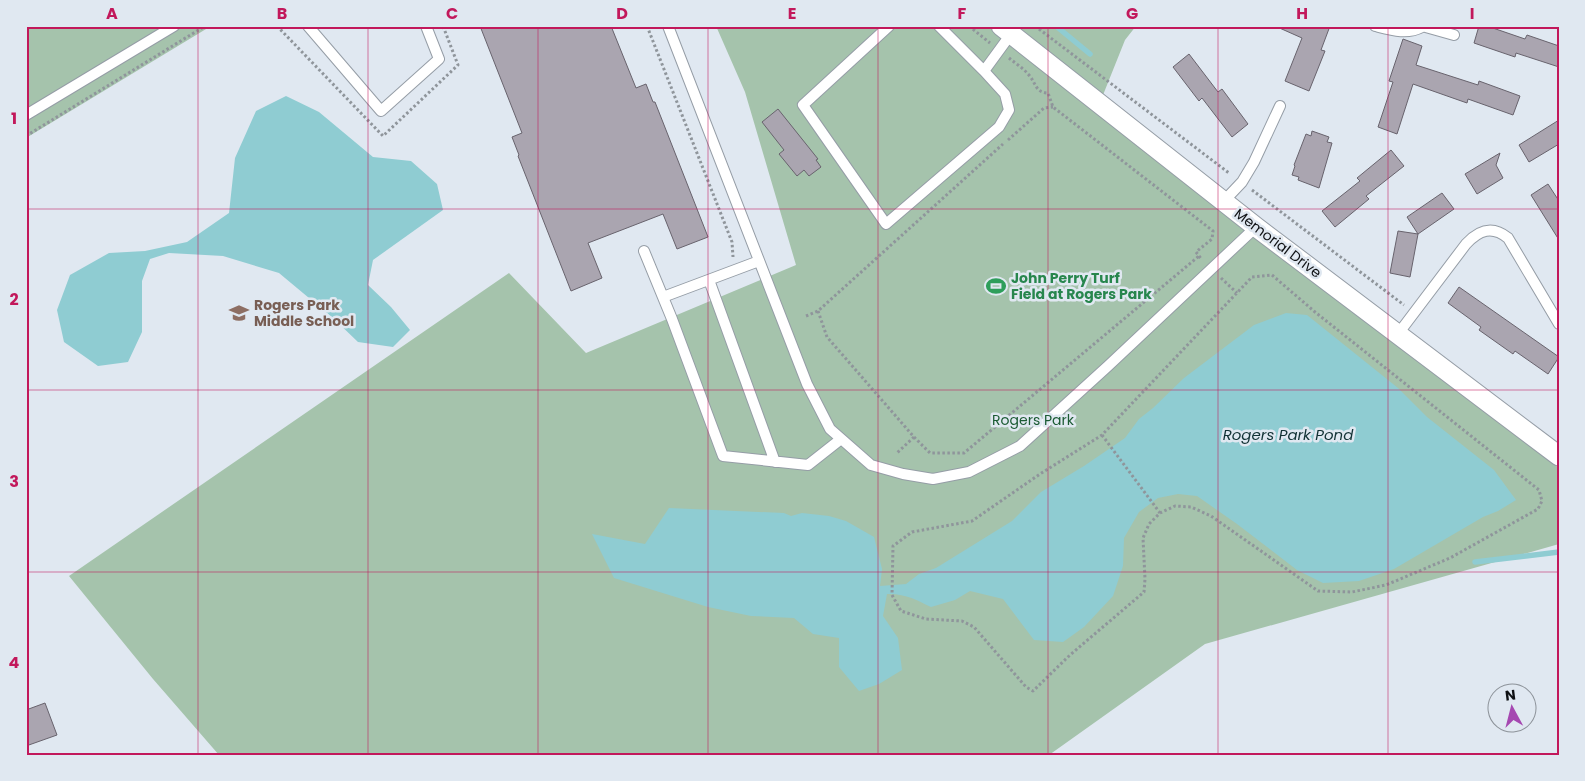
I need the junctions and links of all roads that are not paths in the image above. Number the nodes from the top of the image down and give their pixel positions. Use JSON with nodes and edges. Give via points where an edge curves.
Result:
{"nodes":[{"id":1,"x":174,"y":26,"type":"edge"},
{"id":2,"x":308,"y":26,"type":"edge"},
{"id":3,"x":426,"y":26,"type":"edge"},
{"id":4,"x":668,"y":26,"type":"edge"},
{"id":5,"x":889,"y":26,"type":"edge"},
{"id":6,"x":939,"y":26,"type":"edge"},
{"id":7,"x":1375,"y":26,"type":"edge"},
{"id":8,"x":1422,"y":27,"type":"edge"},
{"id":9,"x":1006,"y":30,"type":"edge"},
{"id":10,"x":1454,"y":35,"type":"dead end"},
{"id":11,"x":984,"y":71,"type":"junction"},
{"id":12,"x":1280,"y":106,"type":"dead end"},
{"id":13,"x":26,"y":115,"type":"edge"},
{"id":14,"x":1224,"y":201,"type":"junction"},
{"id":15,"x":1256,"y":227,"type":"junction"},
{"id":16,"x":644,"y":251,"type":"dead end"},
{"id":17,"x":759,"y":261,"type":"junction"},
{"id":18,"x":710,"y":280,"type":"junction"},
{"id":19,"x":663,"y":297,"type":"junction"},
{"id":20,"x":1559,"y":324,"type":"edge"},
{"id":21,"x":1398,"y":334,"type":"junction"},
{"id":22,"x":841,"y":439,"type":"junction"},
{"id":23,"x":1559,"y":456,"type":"edge"},
{"id":24,"x":774,"y":462,"type":"junction"}],
"edges":[{"from":1,"to":13,"type":"lane"},
{"from":2,"to":3,"type":"lane","via":[[381,111],[439,59]]},
{"from":4,"to":17,"type":"lane"},
{"from":5,"to":11,"type":"lane","via":[[803,105],[886,224],[999,127],[1009,110],[1005,94]]},
{"from":6,"to":11,"type":"lane"},
{"from":7,"to":8,"type":"lane","via":[[1406,32]]},
{"from":8,"to":10,"type":"lane"},
{"from":9,"to":11,"type":"lane","via":[[999,50]]},
{"from":9,"to":14,"type":"street","name":"Memorial Drive"},
{"from":12,"to":14,"type":"lane","via":[[1254,162],[1242,182]]},
{"from":14,"to":15,"type":"street","name":"Memorial Drive"},
{"from":15,"to":21,"type":"street","name":"Memorial Drive"},
{"from":15,"to":22,"type":"lane","via":[[1020,446],[969,472],[933,479],[871,465]]},
{"from":16,"to":19,"type":"lane"},
{"from":17,"to":18,"type":"lane"},
{"from":17,"to":22,"type":"lane","via":[[807,384],[830,429]]},
{"from":18,"to":19,"type":"lane"},
{"from":18,"to":24,"type":"lane"},
{"from":19,"to":24,"type":"lane","via":[[723,456]]},
{"from":20,"to":21,"type":"lane","via":[[1508,238],[1501,232],[1488,230],[1476,234],[1466,244]]},
{"from":21,"to":23,"type":"street","name":"Memorial Drive"},
{"from":22,"to":24,"type":"lane","via":[[808,465]]}]}
